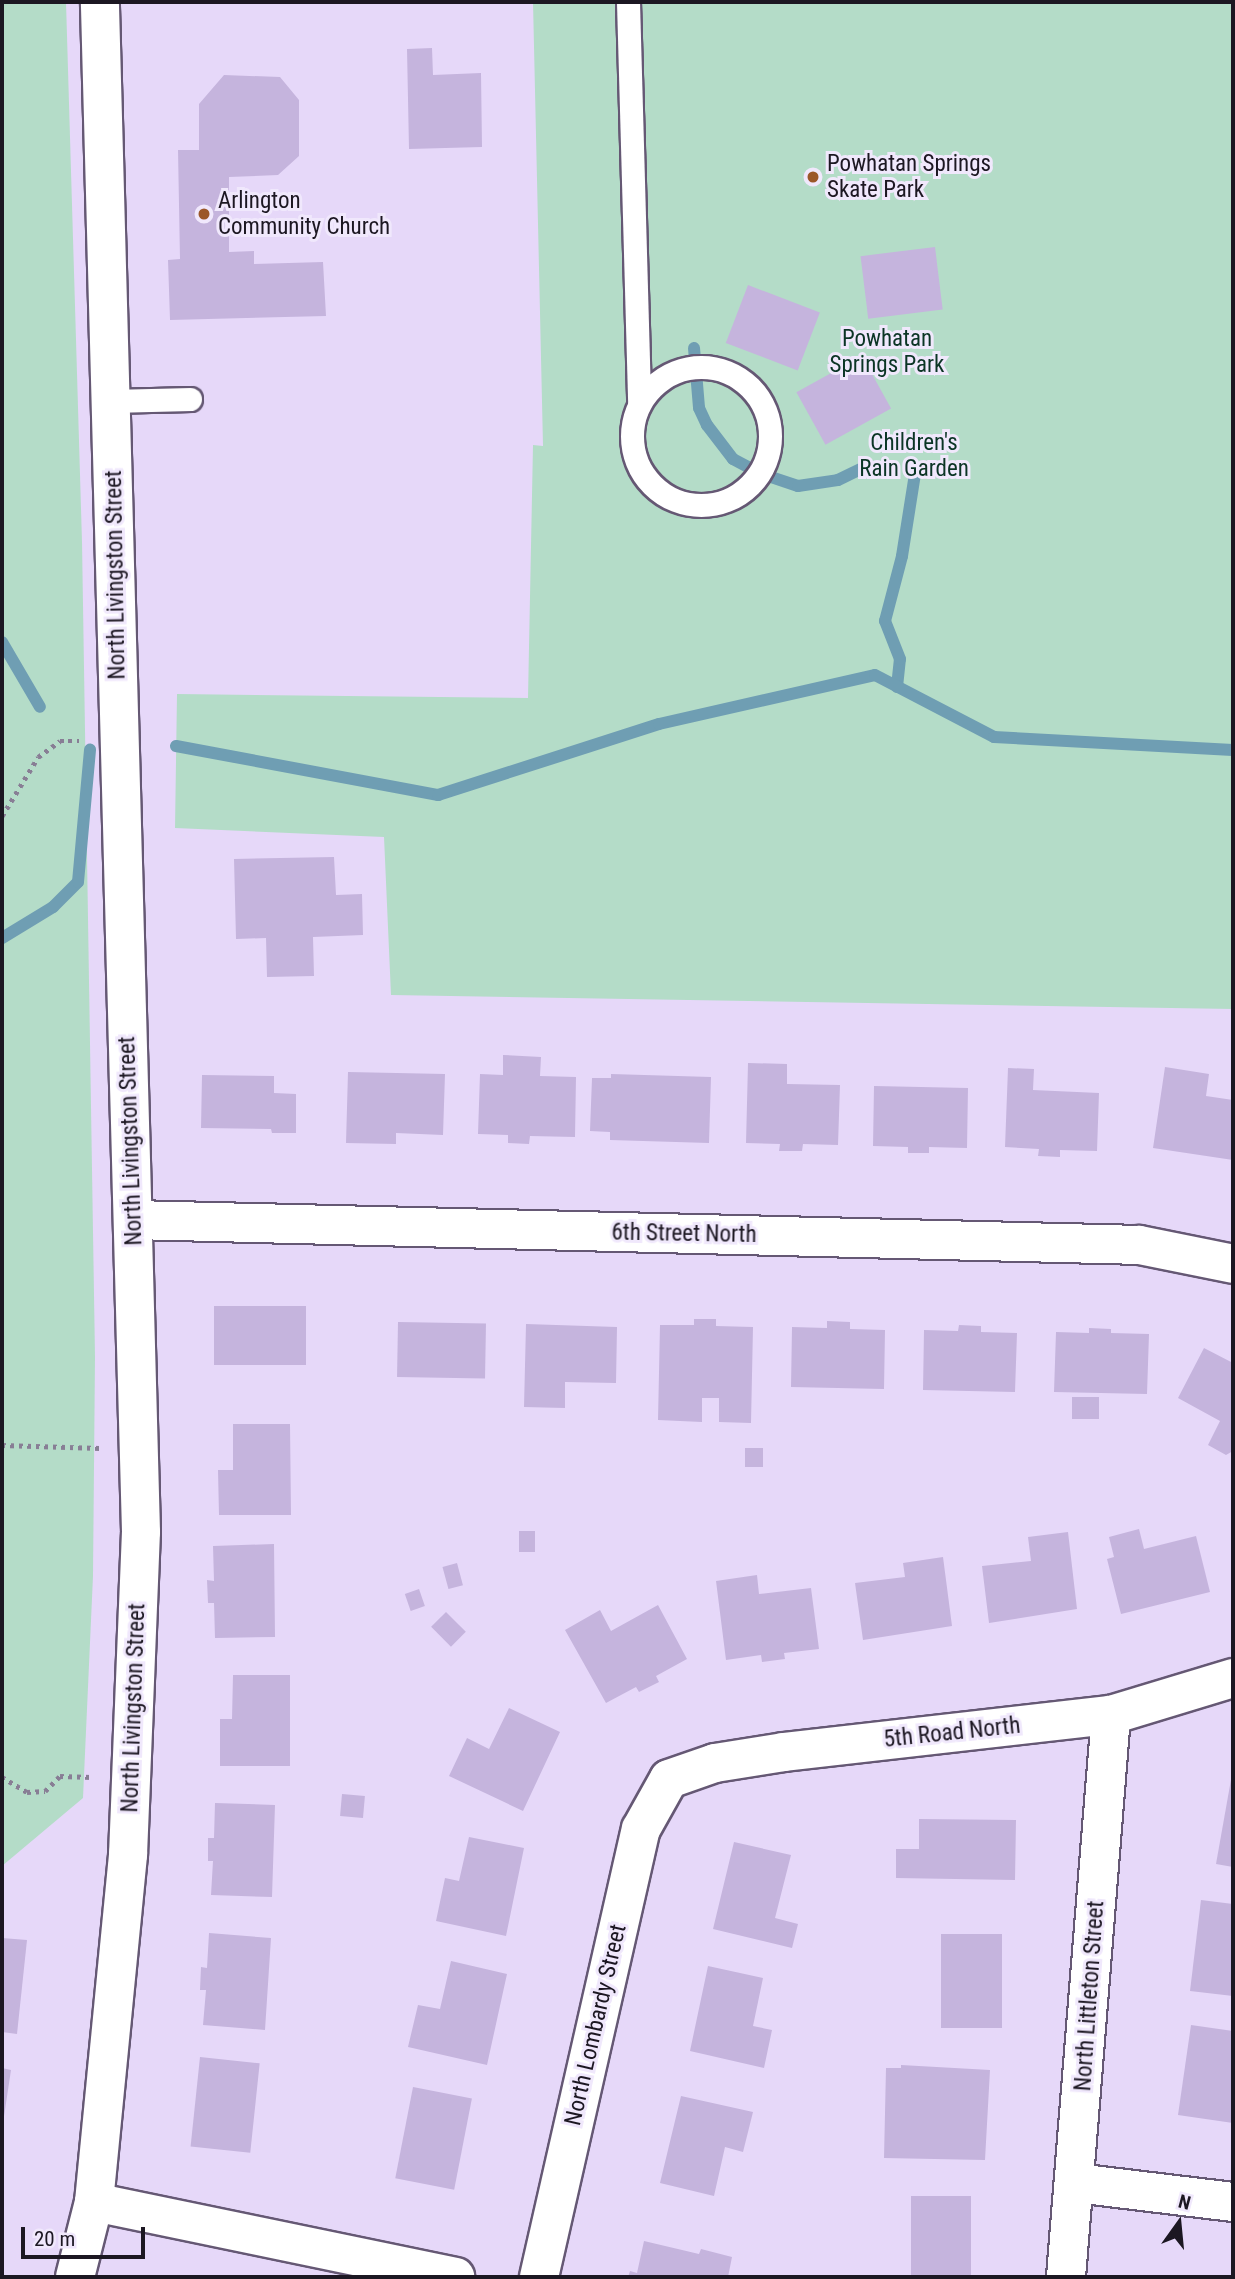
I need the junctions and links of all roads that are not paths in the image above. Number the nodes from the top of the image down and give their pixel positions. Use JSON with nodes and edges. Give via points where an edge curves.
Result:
{"nodes":[{"id":1,"x":100,"y":2,"type":"edge"},
{"id":2,"x":628,"y":2,"type":"edge"},
{"id":3,"x":190,"y":399,"type":"dead end"},
{"id":4,"x":112,"y":401,"type":"junction"},
{"id":5,"x":639,"y":404,"type":"junction"},
{"id":6,"x":133,"y":1220,"type":"junction"},
{"id":7,"x":1233,"y":1264,"type":"edge"},
{"id":8,"x":1233,"y":1678,"type":"edge"},
{"id":9,"x":1111,"y":1715,"type":"junction"},
{"id":10,"x":669,"y":1779,"type":"joint"},
{"id":11,"x":1076,"y":2183,"type":"junction"},
{"id":12,"x":94,"y":2202,"type":"junction"},
{"id":13,"x":1233,"y":2202,"type":"edge"},
{"id":14,"x":75,"y":2277,"type":"edge"},
{"id":15,"x":455,"y":2277,"type":"edge"},
{"id":16,"x":539,"y":2277,"type":"edge"},
{"id":17,"x":1066,"y":2277,"type":"edge"}],
"edges":[{"from":1,"to":4,"type":"street","name":"North Livingston Street"},
{"from":2,"to":5,"type":"lane"},
{"from":3,"to":4,"type":"lane"},
{"from":4,"to":6,"type":"street","name":"North Livingston Street"},
{"from":5,"to":5,"type":"lane","via":[[632,446],[645,475],[668,496],[710,504],[733,498],[752,483],[765,463],[771,440],[768,416],[757,395],[740,378],[718,369],[694,367],[671,373],[652,385]]},
{"from":6,"to":7,"type":"street","name":"6th Street North","via":[[1139,1245]]},
{"from":6,"to":12,"type":"street","name":"North Livingston Street","via":[[141,1532],[128,1855]]},
{"from":8,"to":9,"type":"street","name":"5th Road North"},
{"from":9,"to":10,"type":"street","name":"5th Road North","via":[[784,1752],[715,1763]]},
{"from":9,"to":11,"type":"street","name":"North Littleton Street"},
{"from":10,"to":16,"type":"street","name":"North Lombardy Street","via":[[642,1829]]},
{"from":11,"to":13,"type":"street"},
{"from":11,"to":17,"type":"street","name":"North Littleton Street"},
{"from":12,"to":14,"type":"street","name":"North Livingston Street"},
{"from":12,"to":15,"type":"street"}]}
